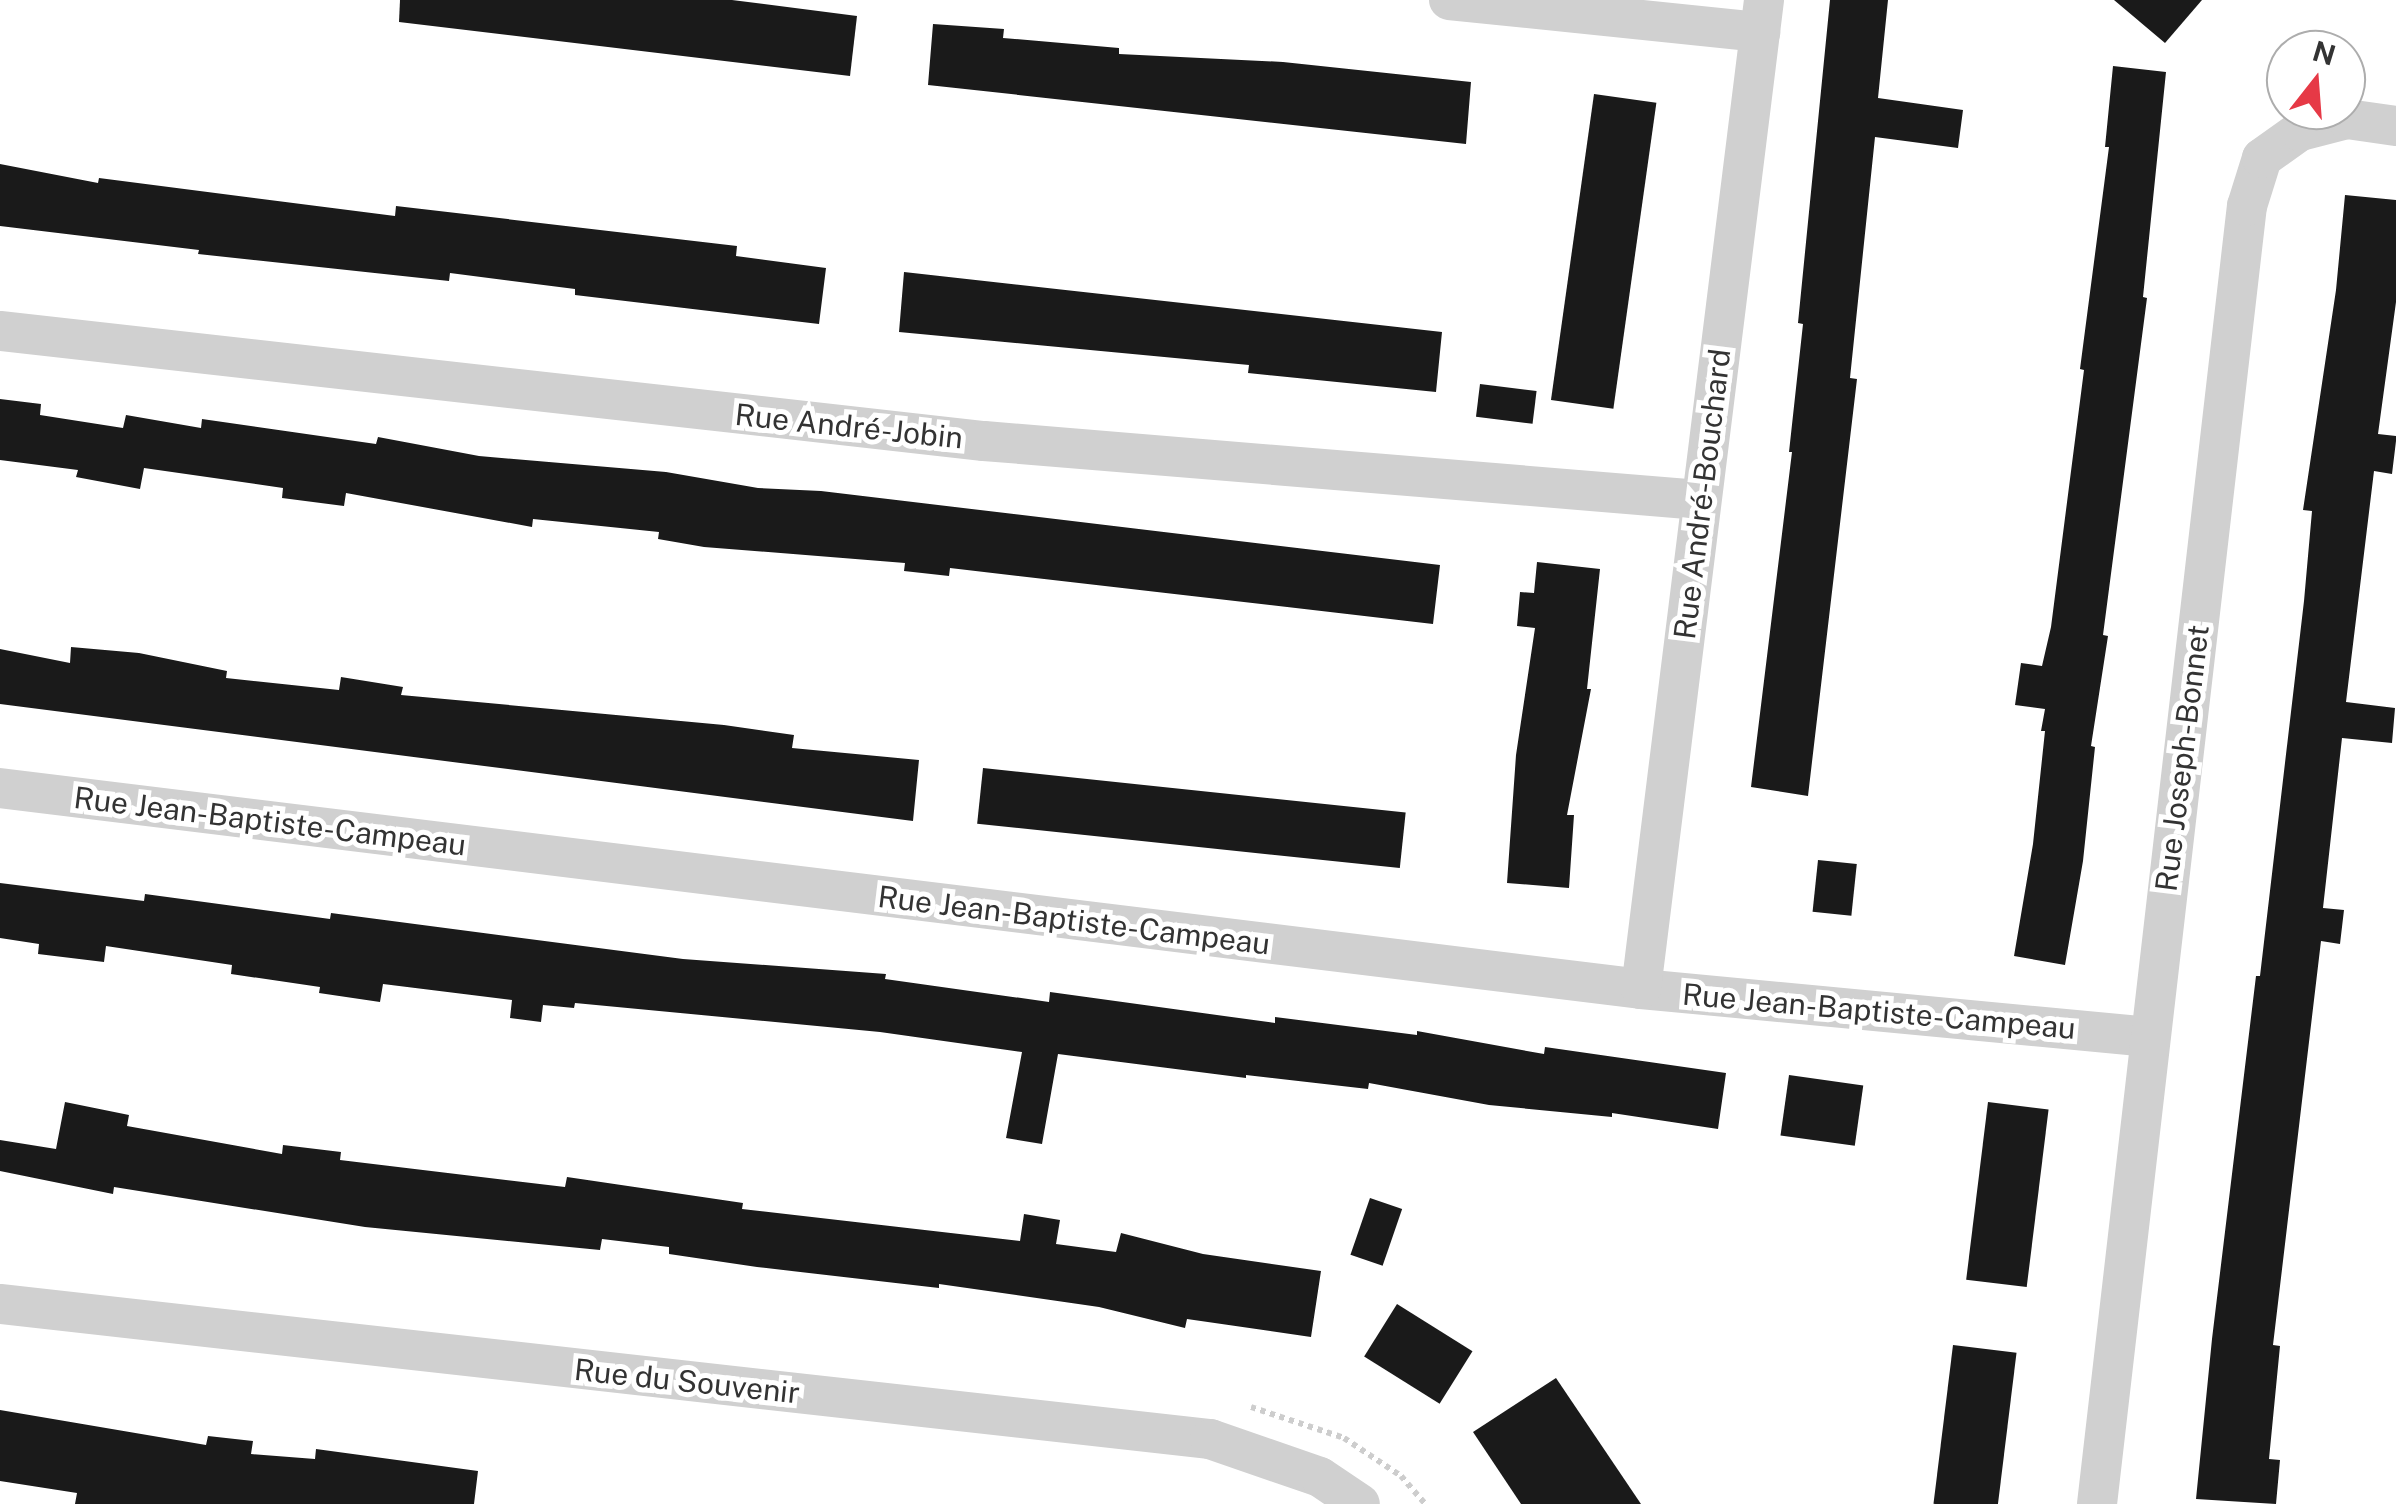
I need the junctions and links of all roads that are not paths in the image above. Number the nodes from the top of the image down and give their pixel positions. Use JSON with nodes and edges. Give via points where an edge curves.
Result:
{"nodes":[{"id":1,"x":1449,"y":0,"type":"edge"},
{"id":2,"x":1762,"y":16,"type":"edge"},
{"id":3,"x":2396,"y":126,"type":"edge"},
{"id":4,"x":0,"y":331,"type":"edge"},
{"id":5,"x":1700,"y":500,"type":"junction"},
{"id":6,"x":0,"y":788,"type":"edge"},
{"id":7,"x":1642,"y":989,"type":"junction"},
{"id":8,"x":2150,"y":1037,"type":"junction"},
{"id":9,"x":0,"y":1304,"type":"edge"},
{"id":10,"x":1360,"y":1504,"type":"edge"},
{"id":11,"x":2097,"y":1504,"type":"edge"}],
"edges":[{"from":1,"to":2,"type":"street"},
{"from":2,"to":5,"type":"street","name":"Rue André-Bouchard"},
{"from":3,"to":8,"type":"street","name":"Rue Joseph-Bonnet","via":[[2347,119],[2300,131],[2262,158],[2247,206]]},
{"from":4,"to":5,"type":"street","name":"Rue André-Jobin","via":[[984,440]]},
{"from":5,"to":7,"type":"street","name":"Rue André-Bouchard"},
{"from":6,"to":7,"type":"street","name":"Rue Jean-Baptiste-Campeau"},
{"from":7,"to":8,"type":"street","name":"Rue Jean-Baptiste-Campeau"},
{"from":8,"to":11,"type":"street","name":"Rue Joseph-Bonnet"},
{"from":9,"to":10,"type":"street","name":"Rue du Souvenir","via":[[1210,1439],[1320,1477]]}]}
